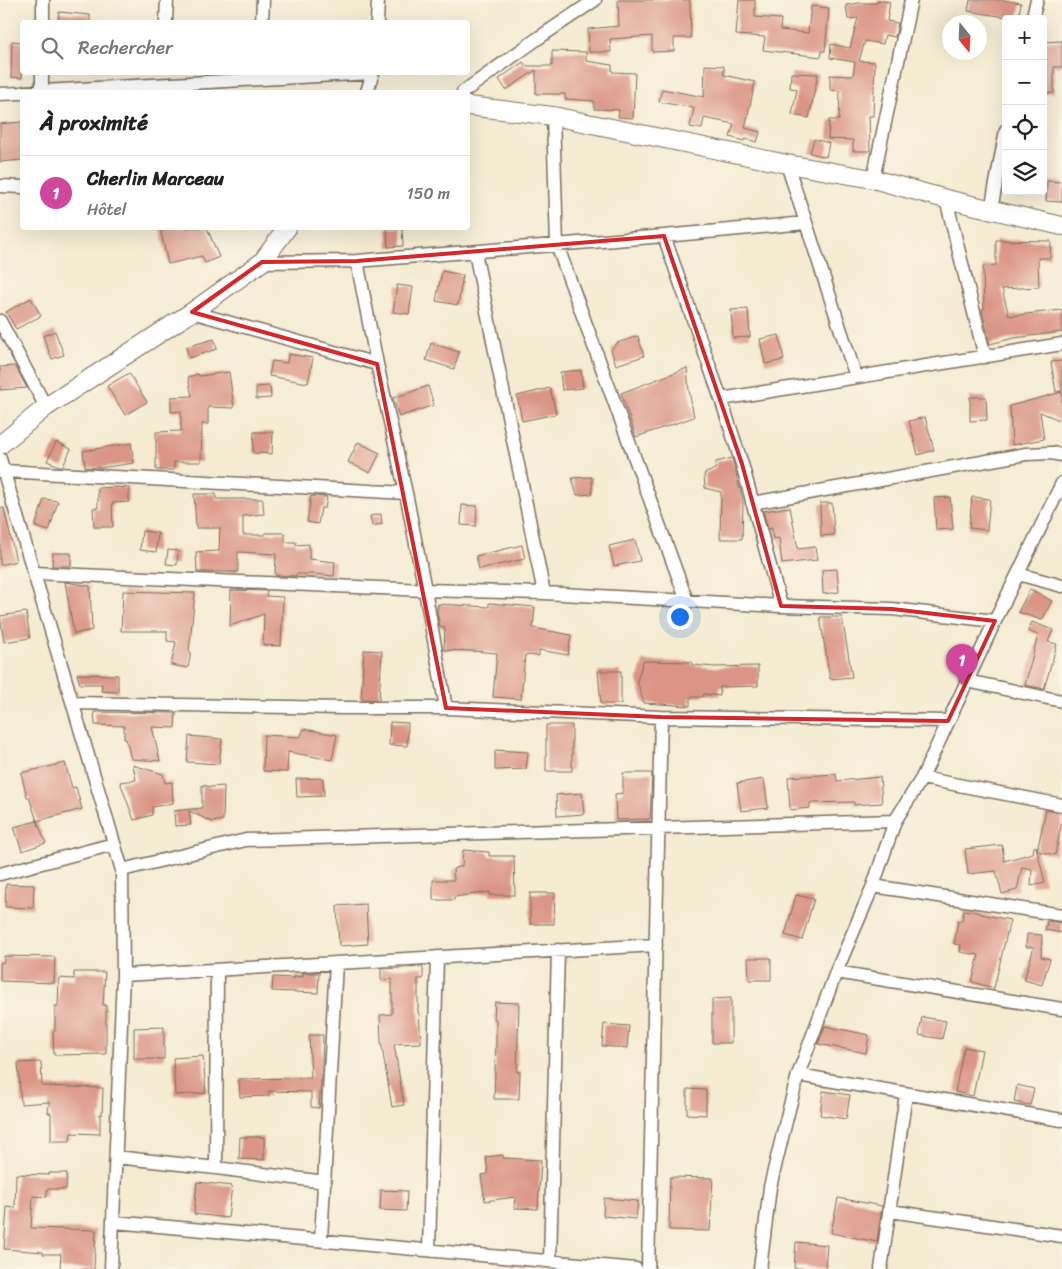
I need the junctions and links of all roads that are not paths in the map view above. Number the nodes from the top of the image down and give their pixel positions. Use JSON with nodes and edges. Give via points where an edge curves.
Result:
{"nodes":[{"id":1,"x":43,"y":0,"type":"edge"},
{"id":2,"x":167,"y":0,"type":"edge"},
{"id":3,"x":263,"y":0,"type":"edge"},
{"id":4,"x":378,"y":0,"type":"edge"},
{"id":5,"x":595,"y":0,"type":"edge"},
{"id":6,"x":911,"y":0,"type":"edge"},
{"id":7,"x":1037,"y":0,"type":"edge"},
{"id":8,"x":1033,"y":15,"type":"edge"},
{"id":9,"x":43,"y":20,"type":"edge"},
{"id":10,"x":166,"y":20,"type":"edge"},
{"id":11,"x":262,"y":20,"type":"edge"},
{"id":12,"x":377,"y":20,"type":"edge"},
{"id":13,"x":42,"y":75,"type":"edge"},
{"id":14,"x":298,"y":75,"type":"edge"},
{"id":15,"x":372,"y":75,"type":"edge"},
{"id":16,"x":260,"y":76,"type":"edge"},
{"id":17,"x":166,"y":78,"type":"edge"},
{"id":18,"x":42,"y":90,"type":"edge"},
{"id":19,"x":60,"y":90,"type":"edge"},
{"id":20,"x":368,"y":90,"type":"edge"},
{"id":21,"x":466,"y":90,"type":"edge"},
{"id":22,"x":20,"y":93,"type":"edge"},
{"id":23,"x":0,"y":94,"type":"edge"},
{"id":24,"x":470,"y":106,"type":"edge"},
{"id":25,"x":553,"y":116,"type":"junction"},
{"id":26,"x":1002,"y":150,"type":"edge"},
{"id":27,"x":786,"y":164,"type":"junction"},
{"id":28,"x":873,"y":179,"type":"junction"},
{"id":29,"x":0,"y":186,"type":"edge"},
{"id":30,"x":20,"y":187,"type":"edge"},
{"id":31,"x":946,"y":199,"type":"junction"},
{"id":32,"x":991,"y":210,"type":"junction"},
{"id":33,"x":806,"y":223,"type":"junction"},
{"id":34,"x":1062,"y":226,"type":"edge"},
{"id":35,"x":286,"y":230,"type":"edge"},
{"id":36,"x":664,"y":236,"type":"junction"},
{"id":37,"x":557,"y":245,"type":"junction"},
{"id":38,"x":475,"y":252,"type":"junction"},
{"id":39,"x":358,"y":261,"type":"junction"},
{"id":40,"x":262,"y":262,"type":"junction"},
{"id":41,"x":192,"y":312,"type":"junction"},
{"id":42,"x":0,"y":321,"type":"edge"},
{"id":43,"x":1062,"y":344,"type":"edge"},
{"id":44,"x":984,"y":357,"type":"junction"},
{"id":45,"x":377,"y":364,"type":"junction"},
{"id":46,"x":856,"y":377,"type":"junction"},
{"id":47,"x":721,"y":399,"type":"junction"},
{"id":48,"x":46,"y":407,"type":"junction"},
{"id":49,"x":0,"y":445,"type":"edge"},
{"id":50,"x":1062,"y":455,"type":"edge"},
{"id":51,"x":2,"y":465,"type":"edge"},
{"id":52,"x":1062,"y":484,"type":"edge"},
{"id":53,"x":406,"y":493,"type":"junction"},
{"id":54,"x":752,"y":503,"type":"junction"},
{"id":55,"x":34,"y":573,"type":"junction"},
{"id":56,"x":1018,"y":574,"type":"junction"},
{"id":57,"x":1062,"y":586,"type":"edge"},
{"id":58,"x":425,"y":590,"type":"junction"},
{"id":59,"x":544,"y":593,"type":"junction"},
{"id":60,"x":687,"y":601,"type":"junction"},
{"id":61,"x":782,"y":606,"type":"junction"},
{"id":62,"x":995,"y":620,"type":"junction"},
{"id":63,"x":967,"y":681,"type":"junction"},
{"id":64,"x":1062,"y":701,"type":"edge"},
{"id":65,"x":73,"y":703,"type":"junction"},
{"id":66,"x":446,"y":708,"type":"junction"},
{"id":67,"x":661,"y":717,"type":"junction"},
{"id":68,"x":948,"y":721,"type":"junction"},
{"id":69,"x":922,"y":778,"type":"junction"},
{"id":70,"x":1062,"y":805,"type":"edge"},
{"id":71,"x":895,"y":821,"type":"junction"},
{"id":72,"x":658,"y":828,"type":"junction"},
{"id":73,"x":114,"y":844,"type":"junction"},
{"id":74,"x":122,"y":870,"type":"junction"},
{"id":75,"x":0,"y":874,"type":"edge"},
{"id":76,"x":873,"y":886,"type":"junction"},
{"id":77,"x":1062,"y":915,"type":"edge"},
{"id":78,"x":656,"y":945,"type":"junction"},
{"id":79,"x":558,"y":950,"type":"junction"},
{"id":80,"x":437,"y":957,"type":"junction"},
{"id":81,"x":336,"y":963,"type":"junction"},
{"id":82,"x":217,"y":970,"type":"junction"},
{"id":83,"x":836,"y":972,"type":"junction"},
{"id":84,"x":123,"y":975,"type":"junction"},
{"id":85,"x":1062,"y":1009,"type":"edge"},
{"id":86,"x":798,"y":1075,"type":"junction"},
{"id":87,"x":906,"y":1094,"type":"junction"},
{"id":88,"x":1062,"y":1120,"type":"edge"},
{"id":89,"x":116,"y":1156,"type":"junction"},
{"id":90,"x":216,"y":1168,"type":"junction"},
{"id":91,"x":324,"y":1182,"type":"junction"},
{"id":92,"x":890,"y":1211,"type":"junction"},
{"id":93,"x":114,"y":1222,"type":"junction"},
{"id":94,"x":1062,"y":1236,"type":"edge"},
{"id":95,"x":321,"y":1240,"type":"junction"},
{"id":96,"x":429,"y":1250,"type":"junction"},
{"id":97,"x":550,"y":1261,"type":"junction"},
{"id":98,"x":111,"y":1269,"type":"edge"},
{"id":99,"x":636,"y":1269,"type":"edge"},
{"id":100,"x":648,"y":1269,"type":"edge"},
{"id":101,"x":760,"y":1269,"type":"edge"},
{"id":102,"x":882,"y":1269,"type":"edge"}],
"edges":[{"from":1,"to":9,"type":"street"},
{"from":2,"to":10,"type":"street"},
{"from":3,"to":11,"type":"street"},
{"from":4,"to":12,"type":"street"},
{"from":5,"to":21,"type":"street"},
{"from":6,"to":28,"type":"street"},
{"from":7,"to":8,"type":"street"},
{"from":13,"to":18,"type":"street"},
{"from":14,"to":16,"type":"street"},
{"from":15,"to":20,"type":"street"},
{"from":16,"to":17,"type":"street"},
{"from":17,"to":19,"type":"street"},
{"from":22,"to":23,"type":"street"},
{"from":24,"to":25,"type":"street"},
{"from":25,"to":27,"type":"street"},
{"from":25,"to":37,"type":"street"},
{"from":26,"to":32,"type":"street"},
{"from":27,"to":28,"type":"street"},
{"from":27,"to":33,"type":"street"},
{"from":28,"to":31,"type":"street"},
{"from":29,"to":30,"type":"street"},
{"from":31,"to":32,"type":"street"},
{"from":31,"to":44,"type":"street"},
{"from":32,"to":34,"type":"street"},
{"from":33,"to":36,"type":"street"},
{"from":33,"to":46,"type":"street"},
{"from":35,"to":40,"type":"street"},
{"from":36,"to":37,"type":"street"},
{"from":36,"to":47,"type":"street"},
{"from":37,"to":38,"type":"street"},
{"from":37,"to":60,"type":"street"},
{"from":38,"to":39,"type":"street"},
{"from":38,"to":59,"type":"street"},
{"from":39,"to":40,"type":"street"},
{"from":39,"to":45,"type":"street"},
{"from":40,"to":41,"type":"street"},
{"from":41,"to":45,"type":"street"},
{"from":41,"to":48,"type":"street"},
{"from":42,"to":48,"type":"street"},
{"from":43,"to":44,"type":"street"},
{"from":44,"to":46,"type":"street"},
{"from":45,"to":53,"type":"street"},
{"from":46,"to":47,"type":"street"},
{"from":47,"to":54,"type":"street"},
{"from":48,"to":49,"type":"street"},
{"from":50,"to":54,"type":"street","via":[[1026,454]]},
{"from":51,"to":53,"type":"street"},
{"from":51,"to":55,"type":"street"},
{"from":52,"to":56,"type":"street"},
{"from":53,"to":58,"type":"street"},
{"from":54,"to":61,"type":"street"},
{"from":55,"to":58,"type":"street"},
{"from":55,"to":65,"type":"street"},
{"from":56,"to":57,"type":"street"},
{"from":56,"to":62,"type":"street"},
{"from":58,"to":59,"type":"street"},
{"from":58,"to":66,"type":"street"},
{"from":59,"to":60,"type":"street"},
{"from":60,"to":61,"type":"street"},
{"from":61,"to":62,"type":"street","via":[[892,608]]},
{"from":62,"to":63,"type":"street"},
{"from":63,"to":64,"type":"street"},
{"from":63,"to":68,"type":"street"},
{"from":65,"to":66,"type":"street"},
{"from":65,"to":73,"type":"street"},
{"from":66,"to":67,"type":"street"},
{"from":67,"to":68,"type":"street"},
{"from":67,"to":72,"type":"street"},
{"from":68,"to":69,"type":"street"},
{"from":69,"to":70,"type":"street"},
{"from":69,"to":71,"type":"street"},
{"from":71,"to":72,"type":"street"},
{"from":71,"to":76,"type":"street"},
{"from":72,"to":74,"type":"street","via":[[246,840]]},
{"from":72,"to":78,"type":"street"},
{"from":73,"to":74,"type":"street"},
{"from":73,"to":75,"type":"street"},
{"from":74,"to":84,"type":"street"},
{"from":76,"to":77,"type":"street"},
{"from":76,"to":83,"type":"street"},
{"from":78,"to":79,"type":"street"},
{"from":78,"to":100,"type":"street"},
{"from":79,"to":80,"type":"street"},
{"from":79,"to":97,"type":"street"},
{"from":80,"to":81,"type":"street"},
{"from":80,"to":96,"type":"street"},
{"from":81,"to":82,"type":"street"},
{"from":81,"to":91,"type":"street"},
{"from":82,"to":84,"type":"street"},
{"from":82,"to":90,"type":"street"},
{"from":83,"to":85,"type":"street"},
{"from":83,"to":86,"type":"street"},
{"from":84,"to":89,"type":"street"},
{"from":86,"to":87,"type":"street"},
{"from":86,"to":101,"type":"street","via":[[770,1187]]},
{"from":87,"to":88,"type":"street"},
{"from":87,"to":92,"type":"street"},
{"from":89,"to":90,"type":"street"},
{"from":89,"to":93,"type":"street"},
{"from":90,"to":91,"type":"street"},
{"from":91,"to":95,"type":"street"},
{"from":92,"to":94,"type":"street"},
{"from":92,"to":102,"type":"street"},
{"from":93,"to":95,"type":"street"},
{"from":93,"to":98,"type":"street"},
{"from":95,"to":96,"type":"street"},
{"from":96,"to":97,"type":"street"},
{"from":97,"to":99,"type":"street"}]}
